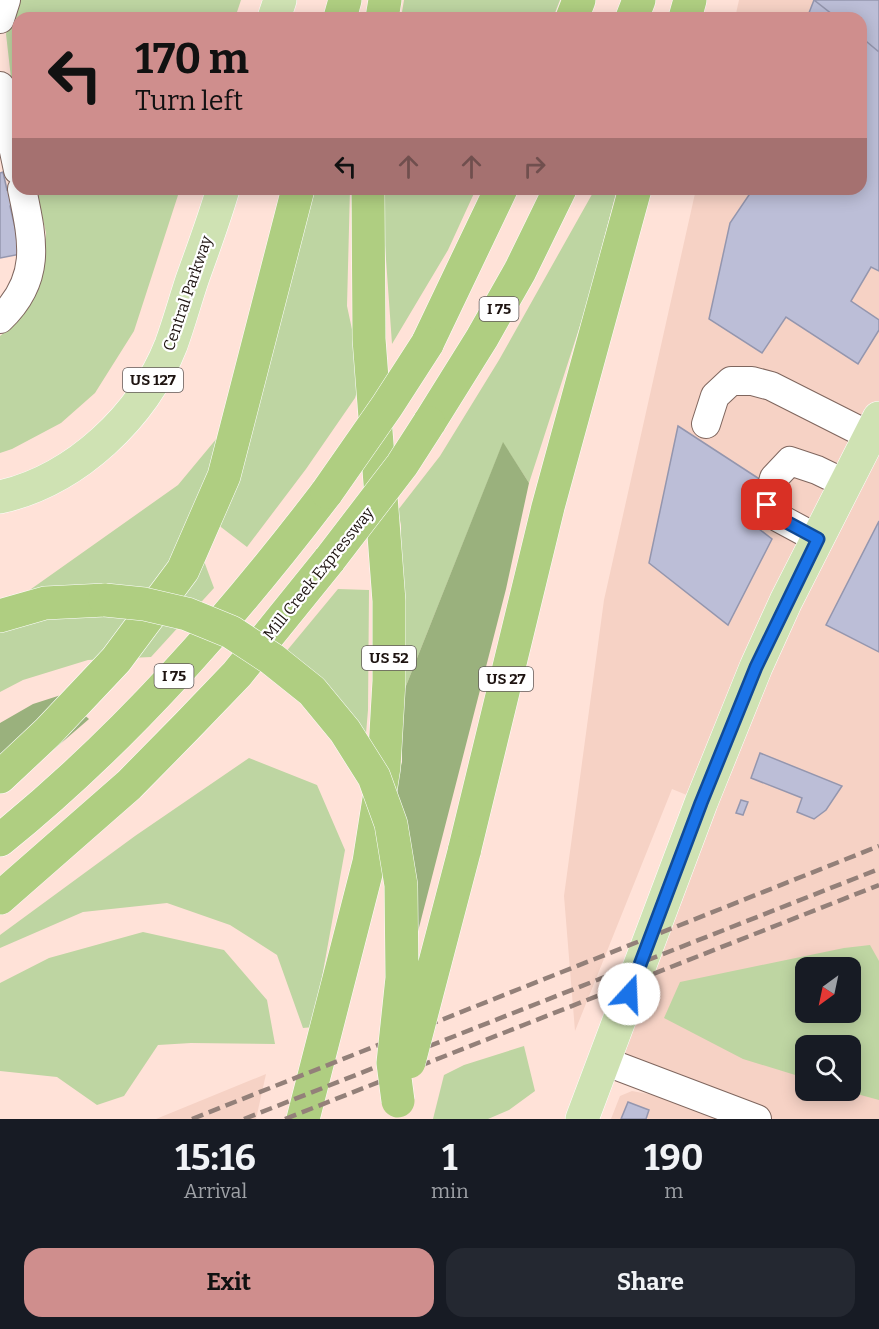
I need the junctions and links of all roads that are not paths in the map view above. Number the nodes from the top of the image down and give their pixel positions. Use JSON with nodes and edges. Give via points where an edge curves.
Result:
{"nodes":[{"id":1,"x":6,"y":0,"type":"edge"},
{"id":2,"x":0,"y":19,"type":"edge"},
{"id":3,"x":0,"y":86,"type":"edge"},
{"id":4,"x":12,"y":142,"type":"edge"},
{"id":5,"x":23,"y":195,"type":"edge"},
{"id":6,"x":221,"y":195,"type":"edge"},
{"id":7,"x":296,"y":195,"type":"edge"},
{"id":8,"x":369,"y":195,"type":"edge"},
{"id":9,"x":498,"y":195,"type":"edge"},
{"id":10,"x":557,"y":195,"type":"edge"},
{"id":11,"x":633,"y":195,"type":"edge"},
{"id":12,"x":0,"y":319,"type":"edge"},
{"id":13,"x":706,"y":424,"type":"dead end"},
{"id":14,"x":874,"y":427,"type":"edge"},
{"id":15,"x":846,"y":484,"type":"junction"},
{"id":16,"x":0,"y":497,"type":"edge"},
{"id":17,"x":818,"y":539,"type":"junction"},
{"id":18,"x":0,"y":616,"type":"edge"},
{"id":19,"x":0,"y":777,"type":"edge"},
{"id":20,"x":0,"y":840,"type":"edge"},
{"id":21,"x":0,"y":898,"type":"edge"},
{"id":22,"x":604,"y":1061,"type":"junction"},
{"id":23,"x":396,"y":1110,"type":"edge"},
{"id":24,"x":723,"y":1114,"type":"edge"},
{"id":25,"x":303,"y":1119,"type":"edge"},
{"id":26,"x":582,"y":1119,"type":"edge"},
{"id":27,"x":757,"y":1119,"type":"edge"}],
"edges":[{"from":1,"to":2,"type":"street"},
{"from":3,"to":4,"type":"street"},
{"from":5,"to":12,"type":"street","via":[[32,255],[28,279],[16,304]]},
{"from":6,"to":16,"type":"main road","name":"Central Parkway","number":"US 127","via":[[171,345],[141,399],[98,445],[70,467],[38,484]]},
{"from":7,"to":19,"type":"highway","via":[[224,476],[183,570],[116,660]]},
{"from":8,"to":25,"type":"highway","number":"US 52","via":[[369,339],[389,601],[384,767],[369,861]]},
{"from":9,"to":20,"type":"highway","number":"I 75","bridge":true,"via":[[427,344],[327,492],[273,562],[166,685],[45,804]]},
{"from":10,"to":21,"type":"highway","name":"Mill Creek Expressway","number":"I 75","bridge":true,"via":[[520,271],[429,423],[330,559],[237,674],[187,726],[129,785]]},
{"from":11,"to":23,"type":"highway","number":"US 27","bridge":true,"via":[[548,507]]},
{"from":13,"to":14,"type":"street","via":[[716,396],[731,381],[752,381]]},
{"from":14,"to":15,"type":"main road"},
{"from":15,"to":17,"type":"main road"},
{"from":15,"to":17,"type":"street","via":[[790,462],[774,478],[767,505],[779,518]]},
{"from":17,"to":22,"type":"main road","via":[[756,667]]},
{"from":18,"to":23,"type":"highway","bridge":true,"via":[[45,603],[105,600],[188,614],[231,632],[272,658],[312,691],[345,730],[374,777],[391,824],[401,885],[402,978],[393,1064]]},
{"from":22,"to":24,"type":"street"},
{"from":22,"to":26,"type":"main road"},
{"from":24,"to":27,"type":"street"}]}
